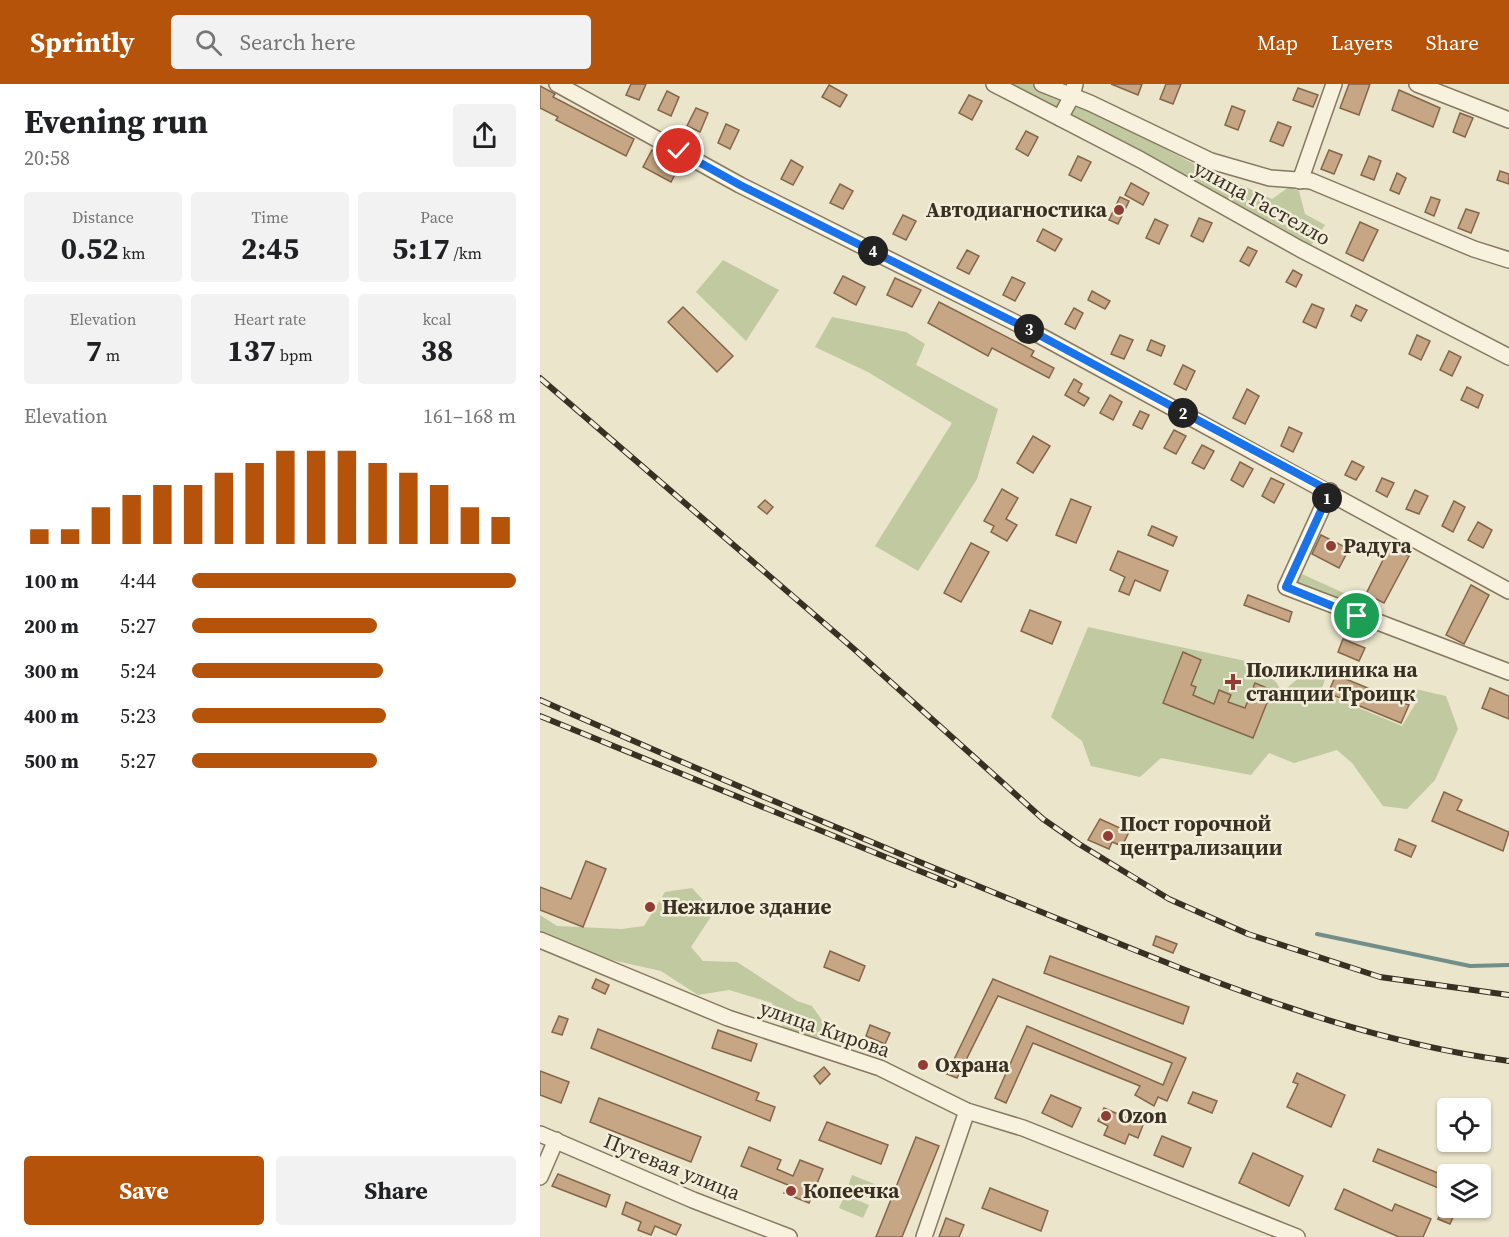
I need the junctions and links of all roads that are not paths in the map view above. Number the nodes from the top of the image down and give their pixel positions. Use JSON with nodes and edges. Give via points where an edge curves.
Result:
{"nodes":[{"id":1,"x":557,"y":84,"type":"edge"},
{"id":2,"x":994,"y":84,"type":"edge"},
{"id":3,"x":1042,"y":84,"type":"edge"},
{"id":4,"x":1334,"y":84,"type":"edge"},
{"id":5,"x":1417,"y":84,"type":"edge"},
{"id":6,"x":1074,"y":90,"type":"edge"},
{"id":7,"x":1060,"y":118,"type":"junction"},
{"id":8,"x":1509,"y":120,"type":"edge"},
{"id":9,"x":1300,"y":181,"type":"junction"},
{"id":10,"x":1508,"y":258,"type":"edge"},
{"id":11,"x":1509,"y":357,"type":"edge"},
{"id":12,"x":1330,"y":491,"type":"junction"},
{"id":13,"x":1509,"y":591,"type":"edge"},
{"id":14,"x":1509,"y":672,"type":"edge"},
{"id":15,"x":540,"y":940,"type":"edge"},
{"id":16,"x":967,"y":1111,"type":"junction"},
{"id":17,"x":540,"y":1134,"type":"edge"},
{"id":18,"x":556,"y":1140,"type":"junction"},
{"id":19,"x":540,"y":1177,"type":"edge"},
{"id":20,"x":760,"y":1232,"type":"edge"},
{"id":21,"x":789,"y":1237,"type":"edge"},
{"id":22,"x":924,"y":1237,"type":"edge"},
{"id":23,"x":1297,"y":1237,"type":"edge"}],
"edges":[{"from":1,"to":12,"type":"street","via":[[740,185],[1026,328]]},
{"from":2,"to":7,"type":"street","name":"улица Гастелло"},
{"from":3,"to":6,"type":"street","name":"улица Гастелло"},
{"from":4,"to":9,"type":"street"},
{"from":5,"to":8,"type":"street"},
{"from":6,"to":7,"type":"street"},
{"from":6,"to":9,"type":"street","name":"улица Гастелло","via":[[1211,161],[1270,178]]},
{"from":7,"to":11,"type":"street","name":"улица Гастелло"},
{"from":9,"to":10,"type":"street","name":"улица Гастелло","via":[[1311,181],[1474,249]]},
{"from":12,"to":13,"type":"street"},
{"from":12,"to":14,"type":"street","via":[[1286,587]]},
{"from":15,"to":16,"type":"street","name":"улица Кирова","via":[[728,1018],[880,1068]]},
{"from":16,"to":22,"type":"street"},
{"from":16,"to":23,"type":"street","name":"улица Кирова","via":[[1023,1128]]},
{"from":17,"to":18,"type":"street","name":"Путевая улица"},
{"from":18,"to":19,"type":"street"},
{"from":18,"to":20,"type":"street","name":"Путевая улица"},
{"from":20,"to":21,"type":"street","name":"Путевая улица"}]}
